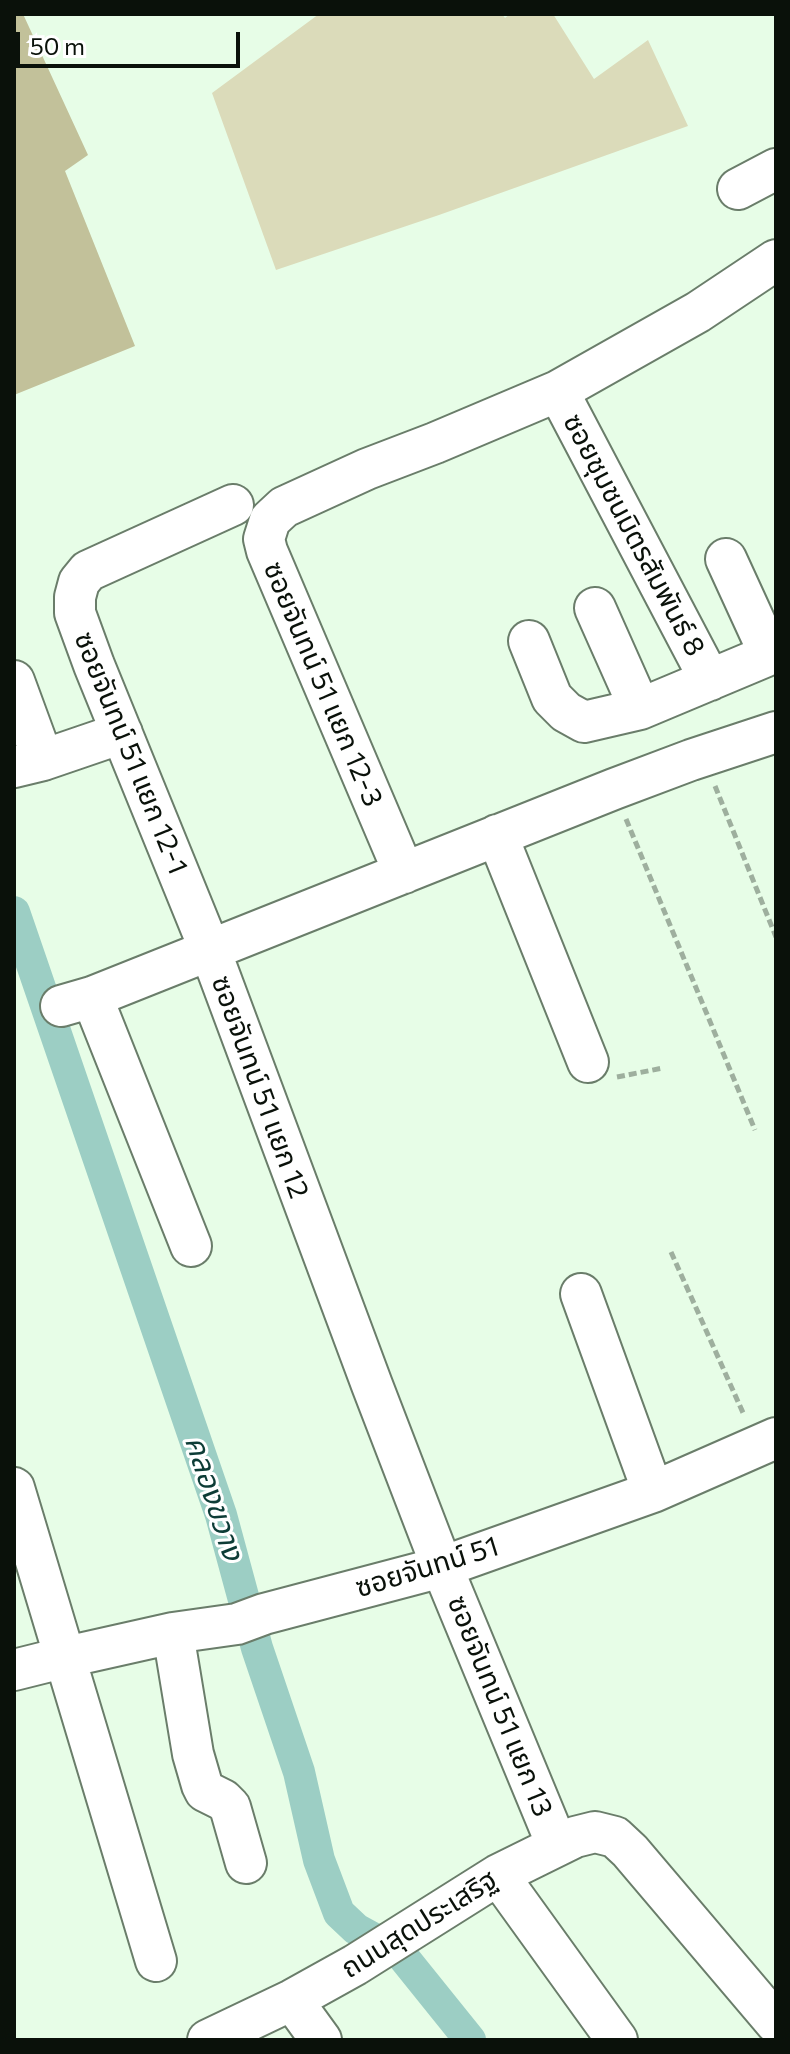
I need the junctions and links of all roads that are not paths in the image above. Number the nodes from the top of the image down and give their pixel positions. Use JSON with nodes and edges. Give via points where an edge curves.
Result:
{"nodes":[{"id":1,"x":776,"y":169,"type":"edge"},
{"id":2,"x":738,"y":189,"type":"dead end"},
{"id":3,"x":776,"y":260,"type":"edge"},
{"id":4,"x":558,"y":391,"type":"junction"},
{"id":5,"x":233,"y":505,"type":"dead end"},
{"id":6,"x":726,"y":559,"type":"dead end"},
{"id":7,"x":595,"y":608,"type":"dead end"},
{"id":8,"x":529,"y":641,"type":"dead end"},
{"id":9,"x":773,"y":654,"type":"edge"},
{"id":10,"x":710,"y":680,"type":"junction"},
{"id":11,"x":14,"y":681,"type":"edge"},
{"id":12,"x":640,"y":709,"type":"junction"},
{"id":13,"x":776,"y":732,"type":"edge"},
{"id":14,"x":122,"y":733,"type":"junction"},
{"id":15,"x":28,"y":763,"type":"edge"},
{"id":16,"x":497,"y":835,"type":"junction"},
{"id":17,"x":404,"y":873,"type":"junction"},
{"id":18,"x":210,"y":950,"type":"junction"},
{"id":19,"x":588,"y":1062,"type":"dead end"},
{"id":20,"x":191,"y":1246,"type":"dead end"},
{"id":21,"x":581,"y":1294,"type":"dead end"},
{"id":22,"x":767,"y":1442,"type":"edge"},
{"id":23,"x":14,"y":1488,"type":"edge"},
{"id":24,"x":653,"y":1492,"type":"junction"},
{"id":25,"x":442,"y":1567,"type":"junction"},
{"id":26,"x":173,"y":1633,"type":"junction"},
{"id":27,"x":66,"y":1657,"type":"junction"},
{"id":28,"x":14,"y":1670,"type":"edge"},
{"id":29,"x":557,"y":1845,"type":"junction"},
{"id":30,"x":246,"y":1863,"type":"dead end"},
{"id":31,"x":498,"y":1875,"type":"junction"},
{"id":32,"x":156,"y":1961,"type":"dead end"},
{"id":33,"x":292,"y":2000,"type":"junction"},
{"id":34,"x":776,"y":2023,"type":"edge"},
{"id":35,"x":208,"y":2040,"type":"edge"},
{"id":36,"x":321,"y":2040,"type":"edge"},
{"id":37,"x":617,"y":2040,"type":"edge"}],
"edges":[{"from":1,"to":2,"type":"street"},
{"from":3,"to":4,"type":"street","via":[[698,312]]},
{"from":4,"to":10,"type":"street","name":"ซอยชุมชนมิตรสัมพันธ์ 8"},
{"from":4,"to":17,"type":"street","name":"ซอยจันทน์ 51 แยก 12-3","via":[[367,469],[284,507],[270,520],[264,539],[267,551]]},
{"from":5,"to":14,"type":"street","name":"ซอยจันทน์ 51 แยก 12-1","via":[[88,571],[79,582],[75,613]]},
{"from":6,"to":9,"type":"street"},
{"from":7,"to":12,"type":"street"},
{"from":8,"to":12,"type":"street","via":[[552,698],[566,712],[584,722]]},
{"from":9,"to":10,"type":"street"},
{"from":10,"to":12,"type":"street"},
{"from":11,"to":15,"type":"street"},
{"from":13,"to":16,"type":"street","name":"ซอยจันทน์ 51 แยก 12"},
{"from":14,"to":15,"type":"street"},
{"from":14,"to":18,"type":"street","name":"ซอยจันทน์ 51 แยก 12-1"},
{"from":16,"to":17,"type":"street","name":"ซอยจันทน์ 51 แยก 12"},
{"from":16,"to":19,"type":"street"},
{"from":17,"to":18,"type":"street","name":"ซอยจันทน์ 51 แยก 12"},
{"from":18,"to":20,"type":"street","via":[[76,1002]]},
{"from":18,"to":25,"type":"street","name":"ซอยจันทน์ 51 แยก 12"},
{"from":21,"to":24,"type":"street"},
{"from":22,"to":24,"type":"street","name":"ซอยจันทน์ 51"},
{"from":23,"to":27,"type":"street"},
{"from":24,"to":25,"type":"street","name":"ซอยจันทน์ 51"},
{"from":25,"to":26,"type":"street","name":"ซอยจันทน์ 51","via":[[250,1619]]},
{"from":25,"to":29,"type":"street","name":"ซอยจันทน์ 51 แยก 13"},
{"from":26,"to":27,"type":"street","name":"ซอยจันทน์ 51"},
{"from":26,"to":30,"type":"street","via":[[202,1785],[230,1807]]},
{"from":27,"to":28,"type":"street","name":"ซอยจันทน์ 51"},
{"from":27,"to":32,"type":"street"},
{"from":29,"to":31,"type":"street","name":"ถนนสุดประเสริฐ"},
{"from":29,"to":34,"type":"street","name":"ถนนสุดประเสริฐ","via":[[595,1832],[615,1837]]},
{"from":31,"to":33,"type":"street","name":"ถนนสุดประเสริฐ"},
{"from":31,"to":37,"type":"street"},
{"from":33,"to":35,"type":"street","name":"ถนนสุดประเสริฐ"},
{"from":33,"to":36,"type":"street"}]}
